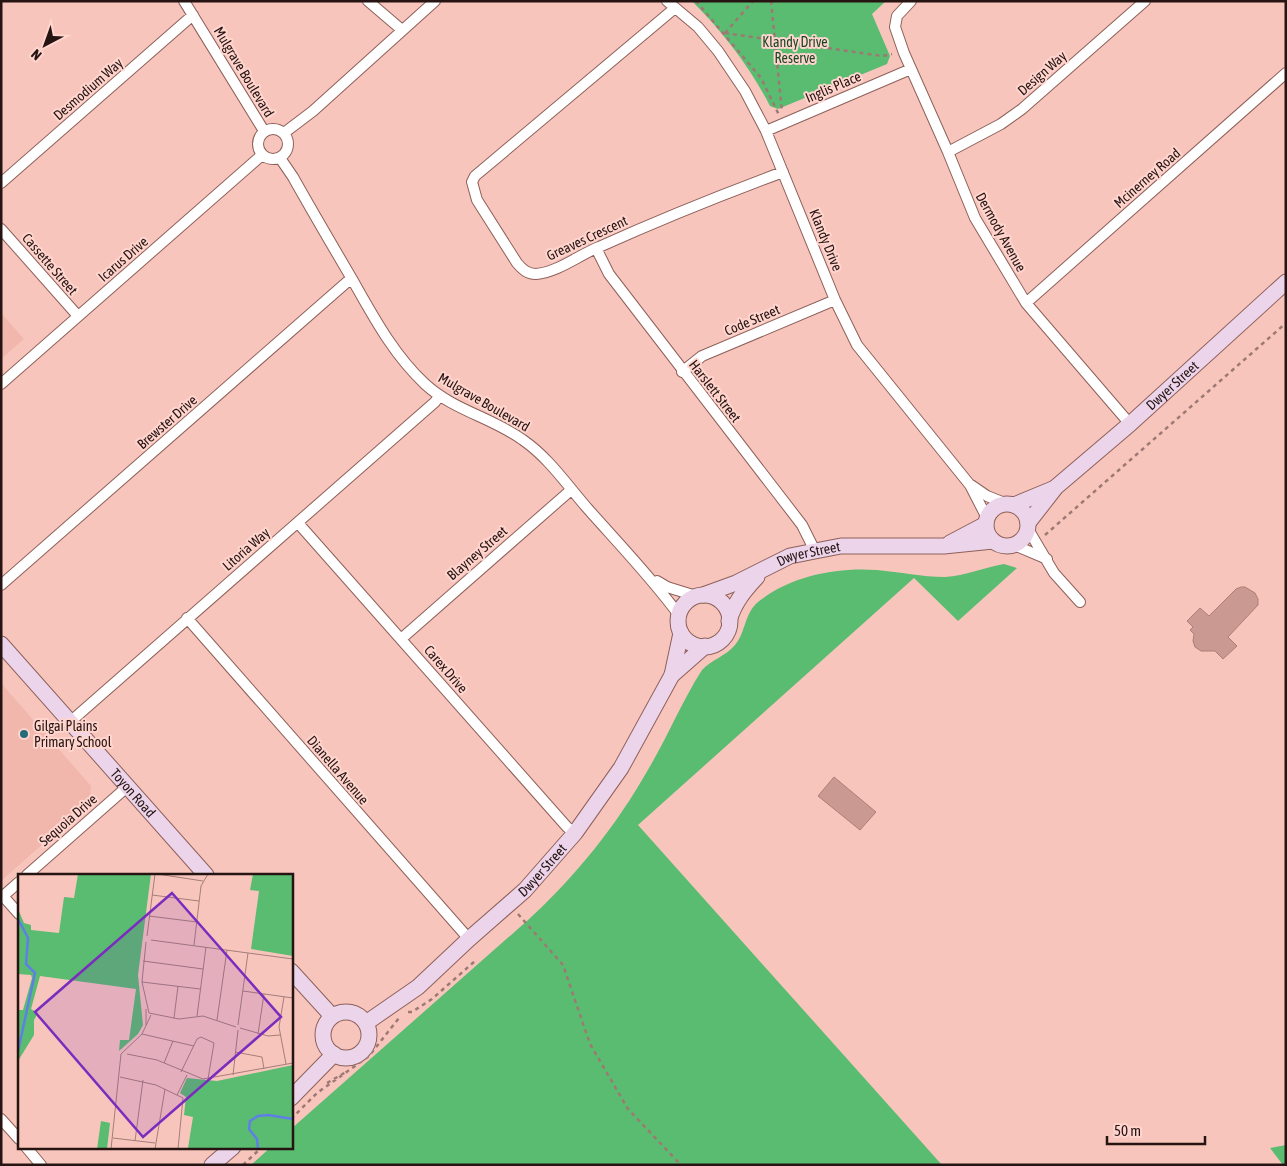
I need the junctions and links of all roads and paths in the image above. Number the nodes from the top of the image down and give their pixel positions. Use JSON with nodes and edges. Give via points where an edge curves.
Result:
{"nodes":[{"id":1,"x":184,"y":1,"type":"edge"},
{"id":2,"x":368,"y":1,"type":"edge"},
{"id":3,"x":435,"y":1,"type":"edge"},
{"id":4,"x":696,"y":1,"type":"edge"},
{"id":5,"x":753,"y":1,"type":"edge"},
{"id":6,"x":771,"y":1,"type":"edge"},
{"id":7,"x":911,"y":1,"type":"edge"},
{"id":8,"x":1145,"y":1,"type":"edge"},
{"id":9,"x":671,"y":5,"type":"edge"},
{"id":10,"x":193,"y":15,"type":"junction"},
{"id":11,"x":402,"y":30,"type":"junction"},
{"id":12,"x":725,"y":33,"type":"junction"},
{"id":13,"x":776,"y":41,"type":"junction"},
{"id":14,"x":904,"y":53,"type":"junction"},
{"id":15,"x":911,"y":69,"type":"junction"},
{"id":16,"x":1286,"y":74,"type":"edge"},
{"id":17,"x":782,"y":123,"type":"junction"},
{"id":18,"x":766,"y":130,"type":"junction"},
{"id":19,"x":264,"y":131,"type":"junction"},
{"id":20,"x":284,"y":133,"type":"junction"},
{"id":21,"x":948,"y":152,"type":"junction"},
{"id":22,"x":262,"y":155,"type":"junction"},
{"id":23,"x":280,"y":158,"type":"junction"},
{"id":24,"x":783,"y":172,"type":"junction"},
{"id":25,"x":1,"y":184,"type":"edge"},
{"id":26,"x":1,"y":229,"type":"edge"},
{"id":27,"x":596,"y":248,"type":"junction"},
{"id":28,"x":353,"y":281,"type":"junction"},
{"id":29,"x":1286,"y":282,"type":"edge"},
{"id":30,"x":835,"y":300,"type":"junction"},
{"id":31,"x":1026,"y":303,"type":"junction"},
{"id":32,"x":78,"y":316,"type":"junction"},
{"id":33,"x":1286,"y":323,"type":"edge"},
{"id":34,"x":682,"y":372,"type":"junction"},
{"id":35,"x":1,"y":384,"type":"edge"},
{"id":36,"x":439,"y":396,"type":"junction"},
{"id":37,"x":1130,"y":424,"type":"junction"},
{"id":38,"x":970,"y":484,"type":"junction"},
{"id":39,"x":1056,"y":488,"type":"junction"},
{"id":40,"x":572,"y":490,"type":"junction"},
{"id":41,"x":1010,"y":505,"type":"junction"},
{"id":42,"x":986,"y":521,"type":"junction"},
{"id":43,"x":298,"y":523,"type":"junction"},
{"id":44,"x":1028,"y":526,"type":"junction"},
{"id":45,"x":993,"y":541,"type":"junction"},
{"id":46,"x":1037,"y":543,"type":"junction"},
{"id":47,"x":1014,"y":545,"type":"junction"},
{"id":48,"x":944,"y":546,"type":"junction"},
{"id":49,"x":815,"y":551,"type":"junction"},
{"id":50,"x":1047,"y":559,"type":"junction"},
{"id":51,"x":764,"y":570,"type":"junction"},
{"id":52,"x":650,"y":577,"type":"junction"},
{"id":53,"x":1,"y":586,"type":"edge"},
{"id":54,"x":700,"y":596,"type":"junction"},
{"id":55,"x":1080,"y":602,"type":"dead end"},
{"id":56,"x":678,"y":615,"type":"junction"},
{"id":57,"x":187,"y":618,"type":"junction"},
{"id":58,"x":729,"y":621,"type":"junction"},
{"id":59,"x":681,"y":633,"type":"junction"},
{"id":60,"x":401,"y":639,"type":"junction"},
{"id":61,"x":1,"y":644,"type":"edge"},
{"id":62,"x":705,"y":646,"type":"junction"},
{"id":63,"x":672,"y":675,"type":"junction"},
{"id":64,"x":70,"y":722,"type":"junction"},
{"id":65,"x":127,"y":786,"type":"junction"},
{"id":66,"x":575,"y":833,"type":"junction"},
{"id":67,"x":28,"y":874,"type":"edge"},
{"id":68,"x":205,"y":874,"type":"edge"},
{"id":69,"x":18,"y":883,"type":"edge"},
{"id":70,"x":2,"y":897,"type":"edge"},
{"id":71,"x":508,"y":903,"type":"junction"},
{"id":72,"x":18,"y":913,"type":"edge"},
{"id":73,"x":469,"y":939,"type":"junction"},
{"id":74,"x":475,"y":961,"type":"dead end"},
{"id":75,"x":292,"y":972,"type":"edge"},
{"id":76,"x":404,"y":1011,"type":"dead end"},
{"id":77,"x":402,"y":1014,"type":"dead end"},
{"id":78,"x":332,"y":1016,"type":"junction"},
{"id":79,"x":366,"y":1023,"type":"junction"},
{"id":80,"x":334,"y":1054,"type":"junction"},
{"id":81,"x":292,"y":1097,"type":"edge"},
{"id":82,"x":292,"y":1118,"type":"edge"},
{"id":83,"x":1,"y":1119,"type":"edge"},
{"id":84,"x":18,"y":1138,"type":"edge"},
{"id":85,"x":27,"y":1148,"type":"edge"},
{"id":86,"x":261,"y":1148,"type":"edge"},
{"id":87,"x":228,"y":1149,"type":"edge"},
{"id":88,"x":41,"y":1165,"type":"edge"},
{"id":89,"x":212,"y":1165,"type":"edge"},
{"id":90,"x":244,"y":1165,"type":"edge"},
{"id":91,"x":681,"y":1165,"type":"edge"}],
"edges":[{"from":1,"to":10,"type":"street","name":"Mulgrave Boulevard"},
{"from":2,"to":11,"type":"street"},
{"from":3,"to":11,"type":"street"},
{"from":4,"to":12,"type":"path"},
{"from":5,"to":12,"type":"path"},
{"from":6,"to":13,"type":"path"},
{"from":7,"to":14,"type":"street","name":"Dermody Avenue","via":[[895,22]]},
{"from":8,"to":21,"type":"street","name":"Design Way","via":[[1013,116]]},
{"from":9,"to":18,"type":"street","name":"Klandy Drive","via":[[698,27],[718,50]]},
{"from":9,"to":27,"type":"street","name":"Greaves Crescent","via":[[474,176],[472,182],[478,200],[524,271],[533,274],[548,272]]},
{"from":10,"to":19,"type":"street","name":"Mulgrave Boulevard"},
{"from":10,"to":25,"type":"street","name":"Desmodium Way"},
{"from":11,"to":20,"type":"street"},
{"from":12,"to":13,"type":"path"},
{"from":12,"to":17,"type":"path","via":[[761,78]]},
{"from":13,"to":14,"type":"path","via":[[882,56]]},
{"from":13,"to":17,"type":"path"},
{"from":14,"to":15,"type":"street","name":"Dermody Avenue"},
{"from":15,"to":17,"type":"street","name":"Inglis Place"},
{"from":15,"to":21,"type":"street","name":"Dermody Avenue"},
{"from":16,"to":31,"type":"street","name":"Mcinerney Road"},
{"from":17,"to":18,"type":"street","name":"Inglis Place"},
{"from":18,"to":24,"type":"street","name":"Klandy Drive"},
{"from":19,"to":20,"type":"street","via":[[274,129]]},
{"from":19,"to":22,"type":"street","via":[[258,142]]},
{"from":20,"to":23,"type":"street","via":[[288,147]]},
{"from":21,"to":31,"type":"street","name":"Dermody Avenue","via":[[975,218]]},
{"from":22,"to":23,"type":"street"},
{"from":22,"to":32,"type":"street","name":"Icarus Drive"},
{"from":23,"to":28,"type":"street","name":"Mulgrave Boulevard"},
{"from":24,"to":27,"type":"street","name":"Greaves Crescent"},
{"from":24,"to":30,"type":"street","name":"Klandy Drive"},
{"from":26,"to":32,"type":"street","name":"Cassette Street"},
{"from":27,"to":34,"type":"street","name":"Harslett Street","via":[[609,274]]},
{"from":28,"to":36,"type":"street","name":"Mulgrave Boulevard","via":[[392,346]]},
{"from":28,"to":53,"type":"street","name":"Brewster Drive","via":[[347,282]]},
{"from":29,"to":37,"type":"street","name":"Dwyer Street"},
{"from":30,"to":34,"type":"street","name":"Code Street","via":[[702,356]]},
{"from":30,"to":38,"type":"street","name":"Klandy Drive","via":[[857,346]]},
{"from":31,"to":37,"type":"street","name":"Dermody Avenue"},
{"from":32,"to":35,"type":"street","name":"Icarus Drive"},
{"from":33,"to":46,"type":"path"},
{"from":34,"to":49,"type":"street","name":"Harslett Street","via":[[802,525]]},
{"from":36,"to":40,"type":"street","name":"Mulgrave Boulevard","via":[[523,440],[548,460]]},
{"from":36,"to":43,"type":"street","name":"Litoria Way"},
{"from":37,"to":39,"type":"street","name":"Dwyer Street"},
{"from":38,"to":41,"type":"street","name":"Klandy Drive","via":[[987,496]]},
{"from":38,"to":42,"type":"street","name":"Klandy Drive"},
{"from":39,"to":41,"type":"street","name":"Dwyer Street"},
{"from":39,"to":44,"type":"street","name":"Dwyer Street"},
{"from":40,"to":52,"type":"street","name":"Mulgrave Boulevard"},
{"from":40,"to":60,"type":"street","name":"Blayney Street"},
{"from":41,"to":42,"type":"street","via":[[995,508]]},
{"from":41,"to":44,"type":"street","via":[[1023,512]]},
{"from":42,"to":45,"type":"street"},
{"from":42,"to":48,"type":"street","name":"Dwyer Street"},
{"from":43,"to":57,"type":"street","name":"Litoria Way"},
{"from":43,"to":60,"type":"street","name":"Carex Drive"},
{"from":44,"to":46,"type":"street"},
{"from":44,"to":47,"type":"street","via":[[1023,539]]},
{"from":45,"to":47,"type":"street","via":[[1003,546]]},
{"from":45,"to":48,"type":"street","name":"Dwyer Street"},
{"from":46,"to":50,"type":"street"},
{"from":47,"to":50,"type":"street"},
{"from":48,"to":49,"type":"street","name":"Dwyer Street","via":[[841,546]]},
{"from":49,"to":51,"type":"street","name":"Dwyer Street","via":[[790,556]]},
{"from":50,"to":55,"type":"street","via":[[1054,573]]},
{"from":51,"to":54,"type":"street","name":"Dwyer Street"},
{"from":51,"to":58,"type":"street","name":"Dwyer Street","via":[[732,608]]},
{"from":52,"to":54,"type":"street","name":"Mulgrave Boulevard","via":[[666,587]]},
{"from":52,"to":56,"type":"street","name":"Mulgrave Boulevard"},
{"from":54,"to":56,"type":"street","via":[[685,603]]},
{"from":54,"to":58,"type":"street","via":[[722,602]]},
{"from":56,"to":59,"type":"street"},
{"from":57,"to":64,"type":"street","name":"Litoria Way"},
{"from":57,"to":73,"type":"street","name":"Dianella Avenue"},
{"from":58,"to":62,"type":"street","via":[[727,632],[720,640]]},
{"from":59,"to":62,"type":"street","via":[[691,643]]},
{"from":59,"to":63,"type":"street","name":"Dwyer Street"},
{"from":60,"to":66,"type":"street","name":"Carex Drive"},
{"from":61,"to":64,"type":"street","name":"Toyon Road"},
{"from":62,"to":63,"type":"street","name":"Dwyer Street"},
{"from":63,"to":66,"type":"street","name":"Dwyer Street","via":[[621,768]]},
{"from":64,"to":65,"type":"street","name":"Toyon Road"},
{"from":65,"to":67,"type":"street","name":"Sequoia Drive"},
{"from":65,"to":68,"type":"street","name":"Toyon Road"},
{"from":66,"to":71,"type":"street","name":"Dwyer Street","via":[[525,890]]},
{"from":69,"to":70,"type":"street"},
{"from":70,"to":72,"type":"street"},
{"from":71,"to":73,"type":"street","name":"Dwyer Street"},
{"from":71,"to":91,"type":"path","via":[[563,964],[590,1044],[628,1109]]},
{"from":73,"to":79,"type":"street","name":"Dwyer Street","via":[[418,987]]},
{"from":74,"to":76,"type":"path","via":[[432,999],[412,1012]]},
{"from":75,"to":78,"type":"street"},
{"from":77,"to":82,"type":"path","via":[[369,1056],[318,1093]]},
{"from":78,"to":79,"type":"street","via":[[347,1011],[362,1017]]},
{"from":78,"to":80,"type":"street","via":[[323,1034],[324,1042]]},
{"from":79,"to":80,"type":"street","via":[[370,1034],[361,1052],[347,1058]]},
{"from":80,"to":81,"type":"street"},
{"from":83,"to":84,"type":"street"},
{"from":85,"to":88,"type":"street"},
{"from":86,"to":90,"type":"path"},
{"from":87,"to":89,"type":"street"}]}
